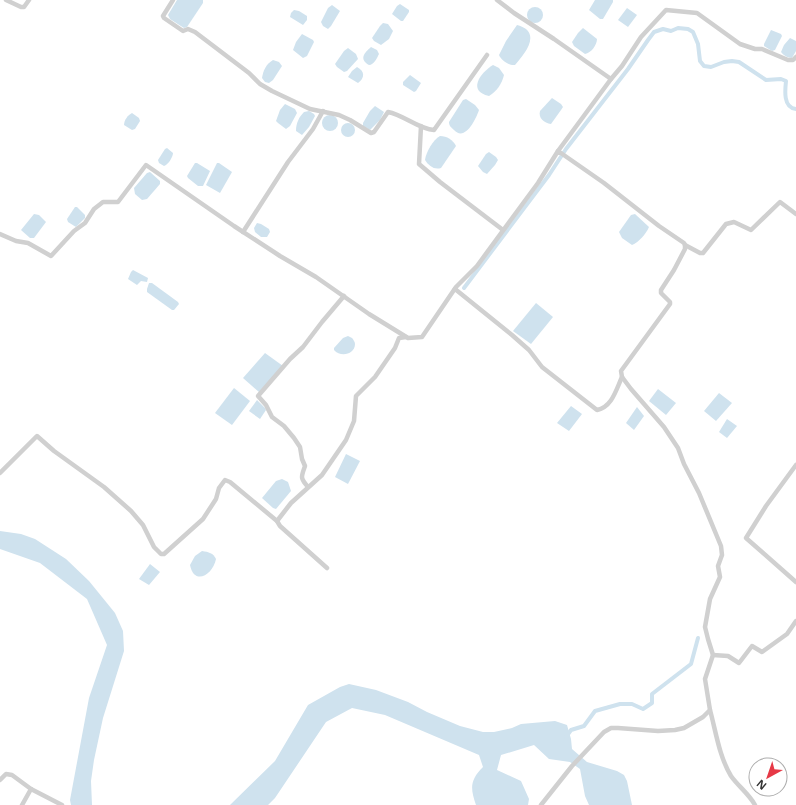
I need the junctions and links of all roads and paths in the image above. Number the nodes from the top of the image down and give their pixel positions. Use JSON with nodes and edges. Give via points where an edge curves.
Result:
{"nodes":[{"id":1,"x":6,"y":0,"type":"edge"},
{"id":2,"x":29,"y":0,"type":"edge"},
{"id":3,"x":173,"y":0,"type":"edge"},
{"id":4,"x":497,"y":0,"type":"edge"},
{"id":5,"x":487,"y":55,"type":"dead end"},
{"id":6,"x":796,"y":57,"type":"edge"},
{"id":7,"x":611,"y":79,"type":"junction"},
{"id":8,"x":323,"y":111,"type":"junction"},
{"id":9,"x":421,"y":126,"type":"junction"},
{"id":10,"x":559,"y":152,"type":"junction"},
{"id":11,"x":796,"y":214,"type":"edge"},
{"id":12,"x":502,"y":230,"type":"junction"},
{"id":13,"x":243,"y":232,"type":"junction"},
{"id":14,"x":0,"y":234,"type":"edge"},
{"id":15,"x":685,"y":245,"type":"junction"},
{"id":16,"x":455,"y":288,"type":"junction"},
{"id":17,"x":344,"y":296,"type":"junction"},
{"id":18,"x":408,"y":338,"type":"junction"},
{"id":19,"x":622,"y":377,"type":"junction"},
{"id":20,"x":796,"y":465,"type":"edge"},
{"id":21,"x":0,"y":473,"type":"edge"},
{"id":22,"x":308,"y":488,"type":"junction"},
{"id":23,"x":277,"y":521,"type":"junction"},
{"id":24,"x":327,"y":568,"type":"dead end"},
{"id":25,"x":796,"y":582,"type":"edge"},
{"id":26,"x":796,"y":621,"type":"edge"},
{"id":27,"x":713,"y":655,"type":"junction"},
{"id":28,"x":710,"y":710,"type":"junction"},
{"id":29,"x":0,"y":780,"type":"edge"},
{"id":30,"x":31,"y":789,"type":"junction"},
{"id":31,"x":22,"y":805,"type":"edge"},
{"id":32,"x":62,"y":805,"type":"edge"},
{"id":33,"x":541,"y":805,"type":"edge"},
{"id":34,"x":755,"y":805,"type":"edge"}],
"edges":[{"from":1,"to":2,"type":"street","via":[[20,7],[24,7]]},
{"from":3,"to":8,"type":"street","via":[[164,18],[183,31],[188,29],[195,32],[249,72],[260,84],[310,109]]},
{"from":4,"to":7,"type":"street"},
{"from":5,"to":9,"type":"street","via":[[434,130]]},
{"from":6,"to":7,"type":"street","via":[[788,60],[762,49],[755,50],[740,44],[697,13],[666,10],[641,37]]},
{"from":7,"to":10,"type":"street"},
{"from":8,"to":9,"type":"street","via":[[356,122],[371,133],[388,112]]},
{"from":8,"to":13,"type":"street"},
{"from":9,"to":12,"type":"street","via":[[419,164]]},
{"from":10,"to":12,"type":"street"},
{"from":10,"to":15,"type":"street"},
{"from":11,"to":15,"type":"street","via":[[780,202],[751,230],[734,222],[726,224],[703,253]]},
{"from":12,"to":16,"type":"street","via":[[477,266]]},
{"from":13,"to":14,"type":"street","via":[[146,165],[118,202],[103,202],[94,209],[85,223],[74,231],[52,256],[28,243]]},
{"from":13,"to":17,"type":"street"},
{"from":15,"to":19,"type":"street","via":[[674,270],[661,290],[670,304],[621,371]]},
{"from":16,"to":18,"type":"street","via":[[422,337]]},
{"from":16,"to":19,"type":"street","via":[[518,340],[542,367],[597,410],[613,399]]},
{"from":17,"to":18,"type":"street"},
{"from":17,"to":22,"type":"street","via":[[303,347],[258,396],[300,447],[305,466],[301,477]]},
{"from":18,"to":22,"type":"street","via":[[399,338],[375,377],[356,396],[354,421],[346,440],[322,475]]},
{"from":19,"to":27,"type":"street","via":[[664,427],[678,448],[721,546],[722,555],[718,566],[720,577],[710,599],[706,627]]},
{"from":20,"to":25,"type":"street","via":[[746,538]]},
{"from":21,"to":23,"type":"street","via":[[37,436],[131,511],[161,554],[166,553],[203,519],[225,480]]},
{"from":22,"to":23,"type":"street","via":[[291,503]]},
{"from":23,"to":24,"type":"street"},
{"from":26,"to":27,"type":"street","via":[[786,634],[762,652],[752,646],[739,663],[728,656]]},
{"from":27,"to":28,"type":"street","via":[[706,679]]},
{"from":28,"to":33,"type":"street","via":[[703,718],[675,730],[611,728],[584,752]]},
{"from":28,"to":34,"type":"street","via":[[724,762],[732,777]]},
{"from":29,"to":30,"type":"street","via":[[6,774],[12,775]]},
{"from":30,"to":31,"type":"street"},
{"from":30,"to":32,"type":"street"}]}
